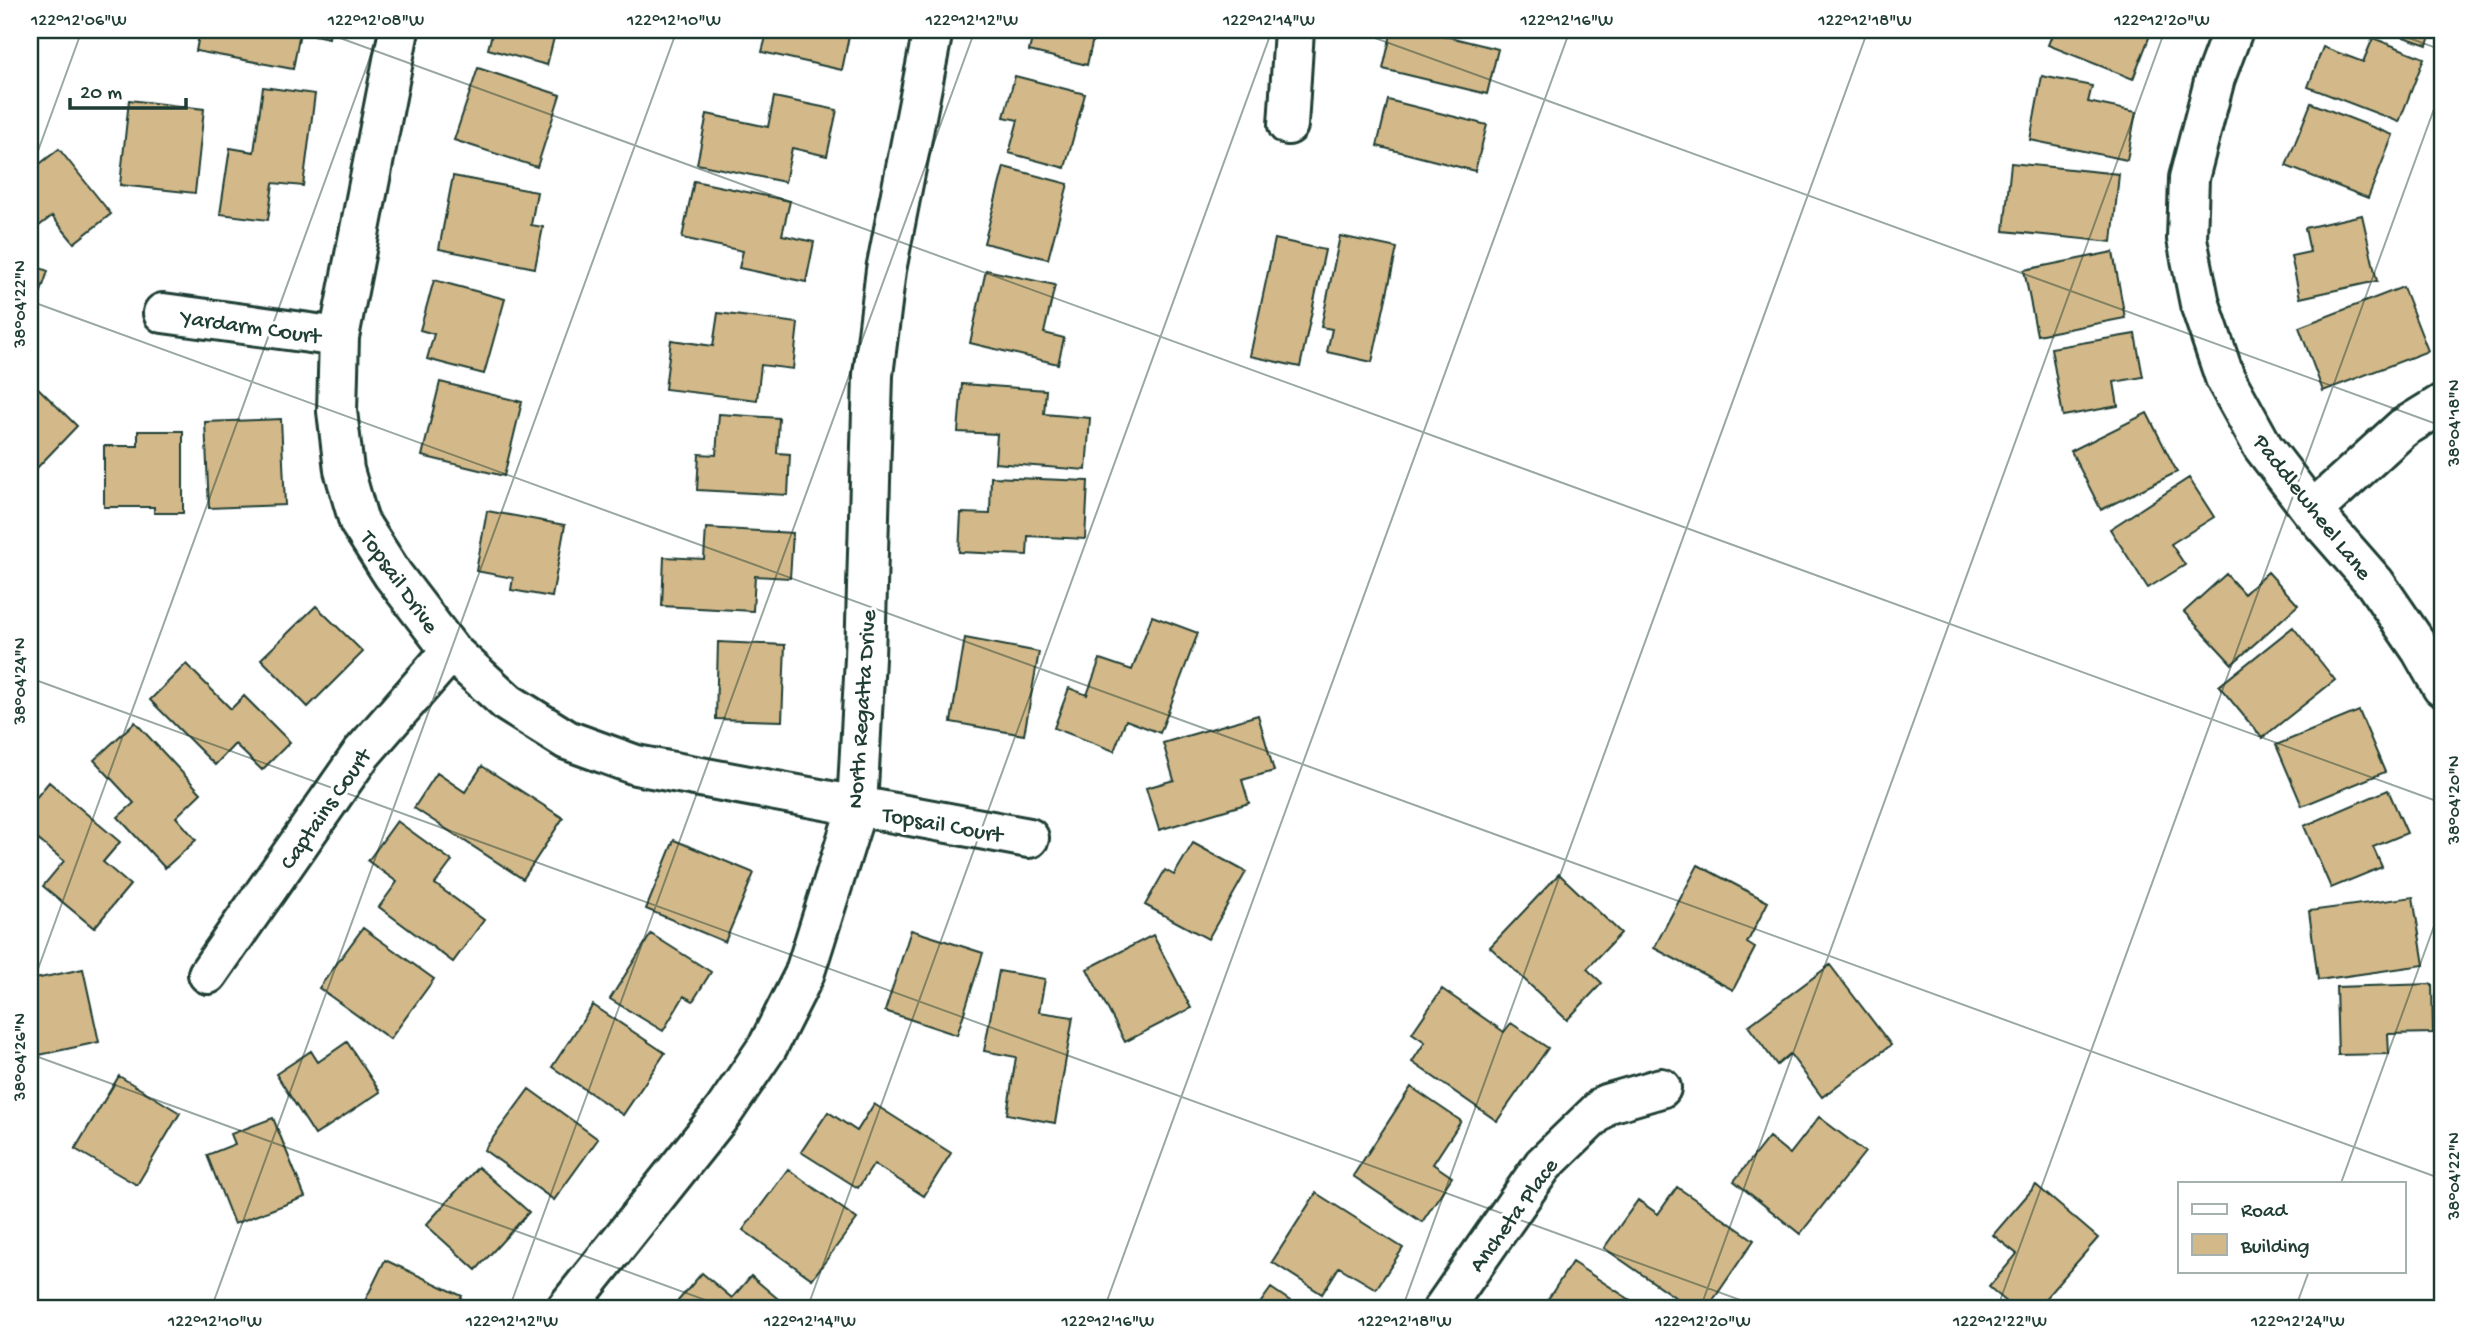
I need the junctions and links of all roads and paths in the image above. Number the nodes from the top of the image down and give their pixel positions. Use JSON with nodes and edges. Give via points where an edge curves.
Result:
{"nodes":[{"id":1,"x":400,"y":30,"type":"edge"},
{"id":2,"x":933,"y":30,"type":"edge"},
{"id":3,"x":1294,"y":30,"type":"edge"},
{"id":4,"x":2233,"y":30,"type":"edge"},
{"id":5,"x":1288,"y":125,"type":"dead end"},
{"id":6,"x":163,"y":313,"type":"dead end"},
{"id":7,"x":340,"y":337,"type":"junction"},
{"id":8,"x":2442,"y":404,"type":"edge"},
{"id":9,"x":2312,"y":511,"type":"junction"},
{"id":10,"x":451,"y":651,"type":"junction"},
{"id":11,"x":2442,"y":687,"type":"edge"},
{"id":12,"x":857,"y":807,"type":"junction"},
{"id":13,"x":1029,"y":838,"type":"dead end"},
{"id":14,"x":208,"y":974,"type":"dead end"},
{"id":15,"x":1661,"y":1088,"type":"dead end"},
{"id":16,"x":566,"y":1309,"type":"edge"},
{"id":17,"x":1443,"y":1309,"type":"edge"}],
"edges":[{"from":1,"to":7,"type":"street","name":"Topsail Drive"},
{"from":2,"to":12,"type":"street","name":"North Regatta Drive","via":[[886,270],[873,374]]},
{"from":3,"to":5,"type":"street"},
{"from":4,"to":9,"type":"street","name":"Paddlewheel Lane","via":[[2215,78],[2189,178],[2187,240],[2200,304],[2225,378],[2263,447]]},
{"from":6,"to":7,"type":"street","name":"Yardarm Court"},
{"from":7,"to":10,"type":"street","name":"Topsail Drive","via":[[337,411],[344,470],[359,522]]},
{"from":8,"to":9,"type":"street","via":[[2403,428]]},
{"from":9,"to":11,"type":"street","name":"Paddlewheel Lane","via":[[2375,583]]},
{"from":10,"to":12,"type":"street","name":"Topsail Drive","via":[[508,703],[567,740],[636,765]]},
{"from":10,"to":14,"type":"street","name":"Captains Court","via":[[362,753]]},
{"from":12,"to":13,"type":"street","name":"Topsail Court"},
{"from":12,"to":16,"type":"street","name":"North Regatta Drive","via":[[804,975],[768,1046],[724,1111]]},
{"from":15,"to":17,"type":"street","name":"Ancheta Place","via":[[1606,1104],[1543,1165]]}]}
